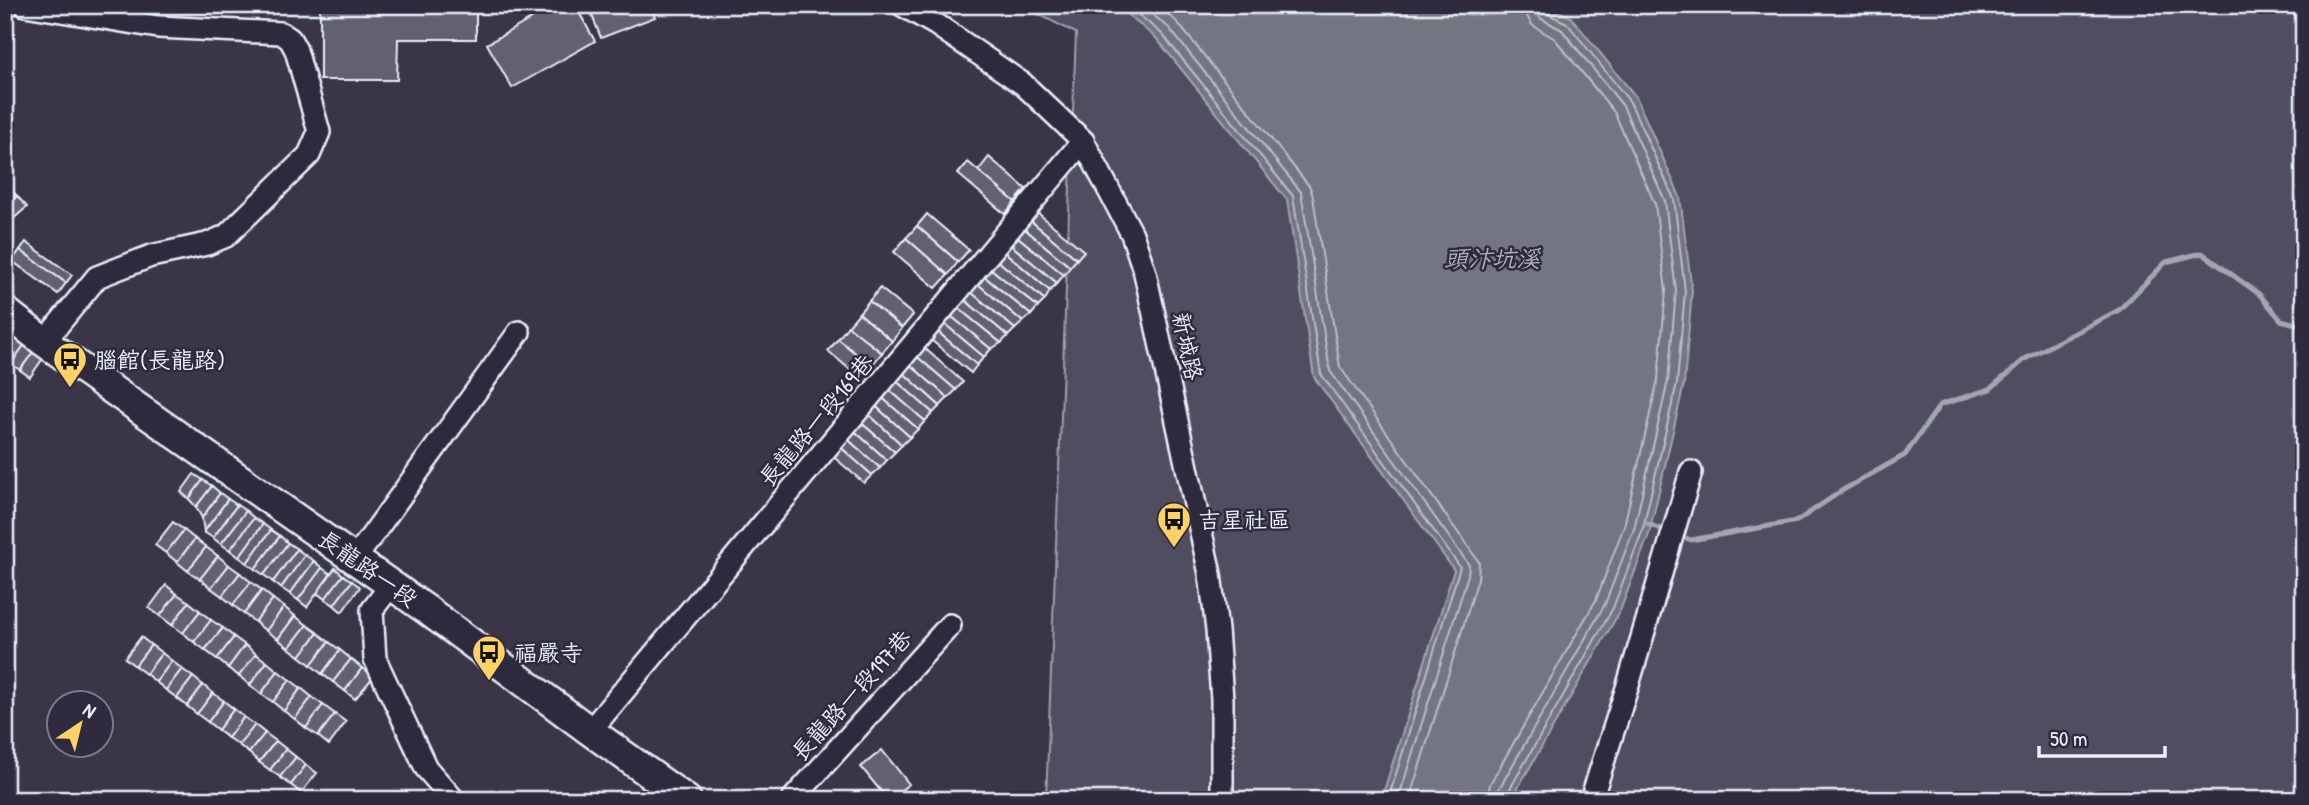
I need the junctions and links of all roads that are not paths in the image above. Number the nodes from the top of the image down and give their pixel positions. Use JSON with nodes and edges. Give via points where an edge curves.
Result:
{"nodes":[{"id":1,"x":25,"y":5,"type":"edge"},
{"id":2,"x":902,"y":5,"type":"edge"},
{"id":3,"x":1083,"y":142,"type":"junction"},
{"id":4,"x":5,"y":311,"type":"edge"},
{"id":5,"x":519,"y":332,"type":"dead end"},
{"id":6,"x":44,"y":342,"type":"junction"},
{"id":7,"x":1691,"y":472,"type":"dead end"},
{"id":8,"x":355,"y":559,"type":"junction"},
{"id":9,"x":391,"y":584,"type":"junction"},
{"id":10,"x":950,"y":625,"type":"dead end"},
{"id":11,"x":590,"y":732,"type":"junction"},
{"id":12,"x":454,"y":800,"type":"edge"},
{"id":13,"x":687,"y":800,"type":"edge"},
{"id":14,"x":792,"y":800,"type":"edge"},
{"id":15,"x":1222,"y":800,"type":"edge"},
{"id":16,"x":1591,"y":800,"type":"edge"}],
"edges":[{"from":1,"to":6,"type":"street","via":[[158,27],[281,33],[296,50],[318,132],[309,155],[226,236],[97,276]]},
{"from":2,"to":3,"type":"street","name":"新城路","via":[[1023,84]]},
{"from":3,"to":11,"type":"street","name":"長龍路一段169巷"},
{"from":3,"to":15,"type":"street","name":"新城路","via":[[1132,234],[1145,273],[1210,574],[1222,699]]},
{"from":4,"to":6,"type":"main road","name":"長龍路一段"},
{"from":5,"to":8,"type":"street"},
{"from":6,"to":8,"type":"main road","name":"長龍路一段"},
{"from":7,"to":16,"type":"street"},
{"from":8,"to":9,"type":"main road","name":"長龍路一段"},
{"from":9,"to":11,"type":"main road","name":"長龍路一段"},
{"from":9,"to":12,"type":"street","via":[[372,610],[375,659],[426,768]]},
{"from":10,"to":14,"type":"street","name":"長龍路一段197巷"},
{"from":11,"to":13,"type":"main road","name":"長龍路一段"}]}
